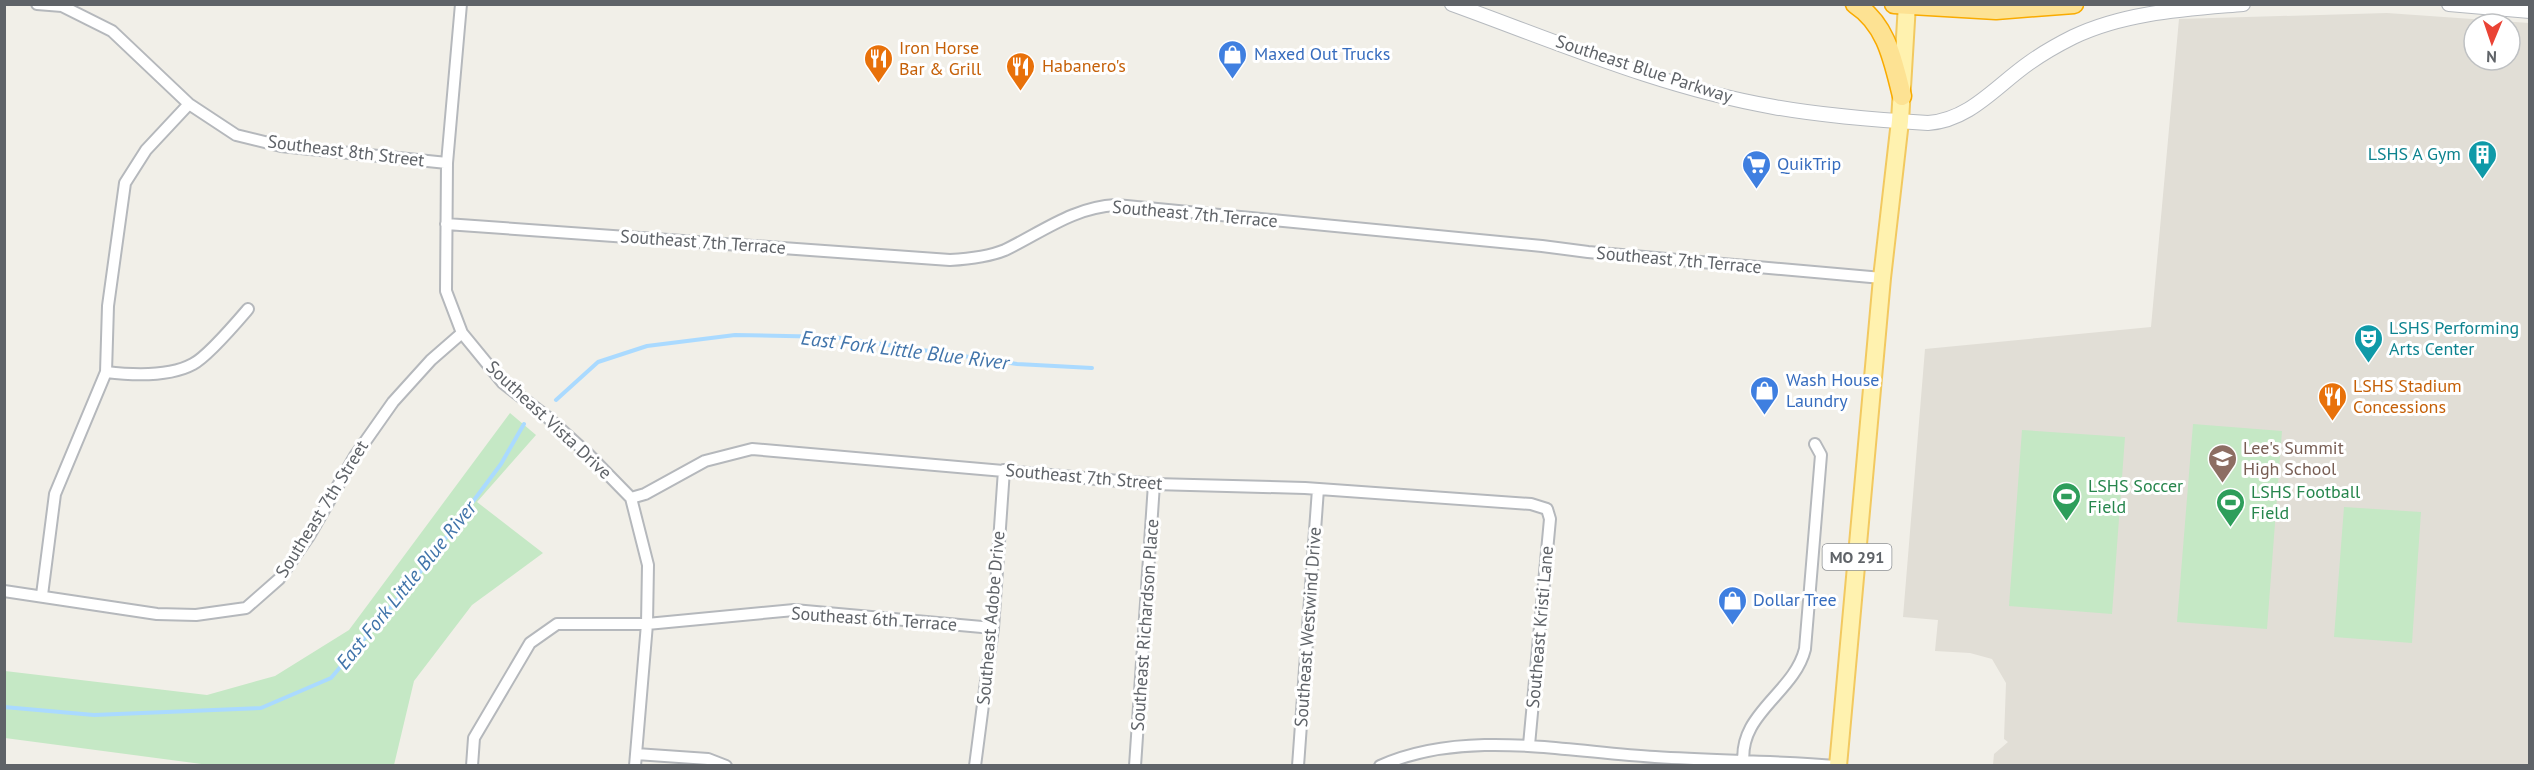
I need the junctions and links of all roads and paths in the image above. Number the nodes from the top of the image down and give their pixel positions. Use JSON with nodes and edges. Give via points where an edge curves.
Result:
{"nodes":[{"id":1,"x":37,"y":4,"type":"edge"},
{"id":2,"x":461,"y":4,"type":"edge"},
{"id":3,"x":1452,"y":4,"type":"edge"},
{"id":4,"x":1855,"y":4,"type":"edge"},
{"id":5,"x":2074,"y":4,"type":"edge"},
{"id":6,"x":2244,"y":4,"type":"edge"},
{"id":7,"x":2450,"y":4,"type":"edge"},
{"id":8,"x":1902,"y":5,"type":"edge"},
{"id":9,"x":2529,"y":11,"type":"edge"},
{"id":10,"x":1902,"y":96,"type":"junction"},
{"id":11,"x":189,"y":104,"type":"junction"},
{"id":12,"x":1900,"y":121,"type":"junction"},
{"id":13,"x":447,"y":163,"type":"junction"},
{"id":14,"x":446,"y":224,"type":"junction"},
{"id":15,"x":1882,"y":278,"type":"junction"},
{"id":16,"x":248,"y":309,"type":"dead end"},
{"id":17,"x":462,"y":333,"type":"junction"},
{"id":18,"x":106,"y":372,"type":"junction"},
{"id":19,"x":1815,"y":444,"type":"dead end"},
{"id":20,"x":1004,"y":470,"type":"junction"},
{"id":21,"x":1154,"y":484,"type":"junction"},
{"id":22,"x":1318,"y":489,"type":"junction"},
{"id":23,"x":631,"y":498,"type":"junction"},
{"id":24,"x":1547,"y":509,"type":"joint"},
{"id":25,"x":4,"y":591,"type":"edge"},
{"id":26,"x":42,"y":595,"type":"junction"},
{"id":27,"x":647,"y":624,"type":"junction"},
{"id":28,"x":993,"y":628,"type":"junction"},
{"id":29,"x":1529,"y":745,"type":"junction"},
{"id":30,"x":636,"y":754,"type":"junction"},
{"id":31,"x":1744,"y":763,"type":"edge"},
{"id":32,"x":471,"y":765,"type":"edge"},
{"id":33,"x":635,"y":765,"type":"edge"},
{"id":34,"x":726,"y":765,"type":"edge"},
{"id":35,"x":975,"y":765,"type":"edge"},
{"id":36,"x":1135,"y":765,"type":"edge"},
{"id":37,"x":1298,"y":765,"type":"edge"},
{"id":38,"x":1380,"y":765,"type":"edge"},
{"id":39,"x":1838,"y":765,"type":"edge"}],
"edges":[{"from":1,"to":11,"type":"street","name":"Southeast 8th Street","via":[[62,6],[112,31]]},
{"from":2,"to":13,"type":"street","name":"Southeast Vista Drive"},
{"from":3,"to":12,"type":"street","name":"Southeast Blue Parkway","via":[[1700,90],[1775,107]]},
{"from":4,"to":10,"type":"highway","via":[[1869,13],[1889,47]]},
{"from":5,"to":8,"type":"highway","number":"MO 291","via":[[1996,10]]},
{"from":6,"to":12,"type":"street","name":"Southeast Blue Parkway","via":[[2135,17],[2092,29],[2028,63],[1959,116],[1941,122]]},
{"from":7,"to":9,"type":"street"},
{"from":8,"to":10,"type":"main road","number":"MO 291"},
{"from":10,"to":12,"type":"main road","number":"MO 291"},
{"from":11,"to":13,"type":"street","name":"Southeast 8th Street","via":[[236,135],[281,146]]},
{"from":11,"to":18,"type":"street","via":[[146,150],[125,183],[108,306]]},
{"from":12,"to":15,"type":"main road","number":"MO 291"},
{"from":13,"to":14,"type":"street","name":"Southeast Vista Drive"},
{"from":14,"to":15,"type":"street","name":"Southeast 7th Terrace","via":[[950,260],[985,256],[1079,212],[1116,205]]},
{"from":14,"to":17,"type":"street","name":"Southeast Vista Drive","via":[[446,291]]},
{"from":15,"to":39,"type":"main road","number":"MO 291"},
{"from":16,"to":18,"type":"street","via":[[193,364],[135,375]]},
{"from":17,"to":23,"type":"street","name":"Southeast Vista Drive","via":[[504,383],[579,446]]},
{"from":17,"to":26,"type":"street","name":"Southeast 7th Street","via":[[430,360],[393,402],[279,579],[246,608],[196,615],[157,614]]},
{"from":18,"to":26,"type":"street","via":[[55,494]]},
{"from":19,"to":31,"type":"street","via":[[1821,455],[1802,660],[1753,722],[1745,738]]},
{"from":20,"to":21,"type":"street","name":"Southeast 7th Street"},
{"from":20,"to":23,"type":"street","name":"Southeast 7th Street","via":[[752,449],[705,461]]},
{"from":20,"to":28,"type":"street","name":"Southeast Adobe Drive"},
{"from":21,"to":22,"type":"street","name":"Southeast 7th Street"},
{"from":21,"to":36,"type":"street","name":"Southeast Richardson Place"},
{"from":22,"to":24,"type":"street","name":"Southeast 7th Street","via":[[1531,504]]},
{"from":22,"to":37,"type":"street","name":"Southeast Westwind Drive"},
{"from":23,"to":27,"type":"street","via":[[648,565]]},
{"from":24,"to":29,"type":"street","name":"Southeast Kristi Lane","via":[[1549,529]]},
{"from":25,"to":26,"type":"street","name":"Southeast 7th Street"},
{"from":27,"to":28,"type":"street","name":"Southeast 6th Terrace","via":[[794,610]]},
{"from":27,"to":30,"type":"street"},
{"from":27,"to":32,"type":"street","name":"Southeast 6th Terrace","via":[[557,624],[530,643],[474,738]]},
{"from":28,"to":35,"type":"street","name":"Southeast Adobe Drive"},
{"from":29,"to":31,"type":"street"},
{"from":29,"to":38,"type":"street","via":[[1439,750]]},
{"from":30,"to":33,"type":"street"},
{"from":30,"to":34,"type":"street","via":[[708,759]]},
{"from":31,"to":39,"type":"street"}]}
